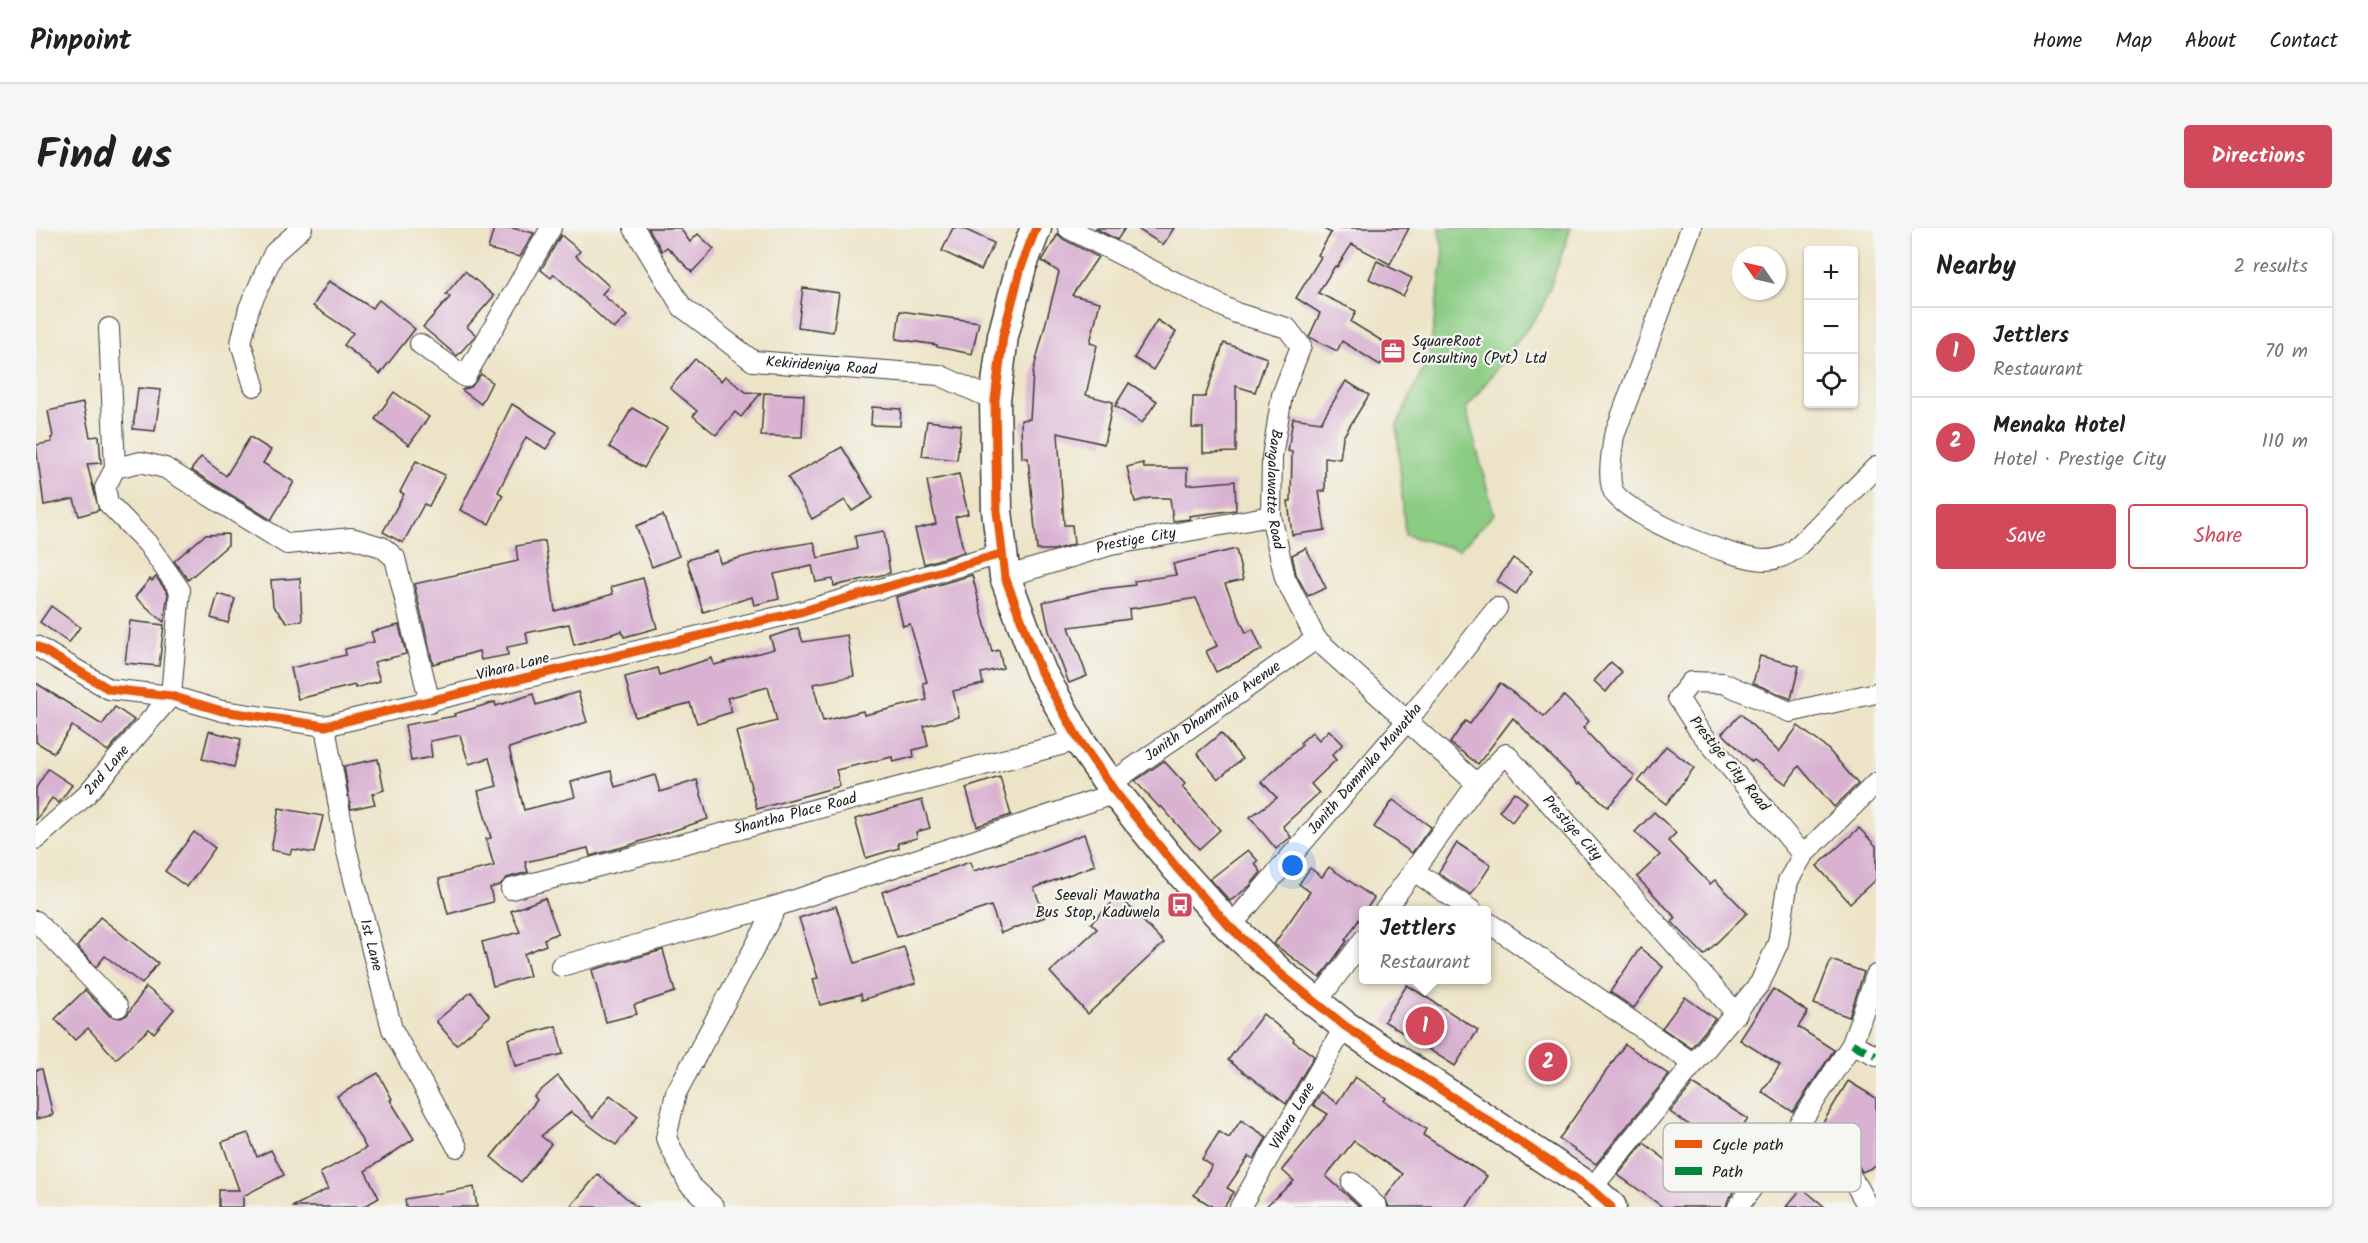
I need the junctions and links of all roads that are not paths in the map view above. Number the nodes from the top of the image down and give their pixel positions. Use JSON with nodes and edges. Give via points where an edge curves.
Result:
{"nodes":[{"id":1,"x":302,"y":228,"type":"edge"},
{"id":2,"x":551,"y":228,"type":"edge"},
{"id":3,"x":634,"y":228,"type":"edge"},
{"id":4,"x":1036,"y":228,"type":"edge"},
{"id":5,"x":1068,"y":228,"type":"edge"},
{"id":6,"x":1691,"y":228,"type":"edge"},
{"id":7,"x":109,"y":328,"type":"dead end"},
{"id":8,"x":420,"y":344,"type":"dead end"},
{"id":9,"x":254,"y":386,"type":"dead end"},
{"id":10,"x":995,"y":400,"type":"junction"},
{"id":11,"x":1876,"y":467,"type":"edge"},
{"id":12,"x":115,"y":468,"type":"junction"},
{"id":13,"x":1271,"y":516,"type":"junction"},
{"id":14,"x":1003,"y":565,"type":"junction"},
{"id":15,"x":1497,"y":608,"type":"dead end"},
{"id":16,"x":1316,"y":639,"type":"junction"},
{"id":17,"x":36,"y":646,"type":"edge"},
{"id":18,"x":1876,"y":693,"type":"edge"},
{"id":19,"x":171,"y":696,"type":"junction"},
{"id":20,"x":430,"y":703,"type":"junction"},
{"id":21,"x":1407,"y":721,"type":"junction"},
{"id":22,"x":325,"y":726,"type":"junction"},
{"id":23,"x":1079,"y":740,"type":"junction"},
{"id":24,"x":1876,"y":783,"type":"edge"},
{"id":25,"x":1477,"y":784,"type":"junction"},
{"id":26,"x":1113,"y":789,"type":"junction"},
{"id":27,"x":36,"y":839,"type":"edge"},
{"id":28,"x":1803,"y":855,"type":"junction"},
{"id":29,"x":1414,"y":871,"type":"junction"},
{"id":30,"x":512,"y":889,"type":"dead end"},
{"id":31,"x":777,"y":906,"type":"junction"},
{"id":32,"x":1388,"y":906,"type":"edge"},
{"id":33,"x":1465,"y":906,"type":"edge"},
{"id":34,"x":36,"y":921,"type":"edge"},
{"id":35,"x":1491,"y":924,"type":"edge"},
{"id":36,"x":1230,"y":927,"type":"junction"},
{"id":37,"x":1359,"y":946,"type":"edge"},
{"id":38,"x":561,"y":966,"type":"dead end"},
{"id":39,"x":1876,"y":975,"type":"edge"},
{"id":40,"x":1316,"y":1003,"type":"junction"},
{"id":41,"x":118,"y":1007,"type":"dead end"},
{"id":42,"x":1737,"y":1014,"type":"junction"},
{"id":43,"x":1345,"y":1026,"type":"junction"},
{"id":44,"x":1852,"y":1044,"type":"junction"},
{"id":45,"x":1876,"y":1054,"type":"edge"},
{"id":46,"x":1695,"y":1064,"type":"junction"},
{"id":47,"x":1800,"y":1123,"type":"edge"},
{"id":48,"x":457,"y":1147,"type":"dead end"},
{"id":49,"x":1352,"y":1183,"type":"dead end"},
{"id":50,"x":1749,"y":1192,"type":"edge"},
{"id":51,"x":1860,"y":1192,"type":"edge"},
{"id":52,"x":1601,"y":1198,"type":"edge"},
{"id":53,"x":714,"y":1207,"type":"edge"},
{"id":54,"x":1240,"y":1207,"type":"edge"},
{"id":55,"x":1377,"y":1207,"type":"edge"},
{"id":56,"x":1738,"y":1207,"type":"edge"},
{"id":57,"x":1869,"y":1207,"type":"edge"}],
"edges":[{"from":1,"to":9,"type":"street","via":[[274,253],[249,308],[242,343]]},
{"from":2,"to":8,"type":"street","via":[[465,377]]},
{"from":3,"to":10,"type":"street","name":"Kekirideniya Road","via":[[682,307],[753,360],[939,375]]},
{"from":4,"to":10,"type":"main road","via":[[1003,336]]},
{"from":5,"to":13,"type":"street","name":"Bangalawatte Road","via":[[1236,313],[1287,328],[1300,346],[1282,395],[1272,457]]},
{"from":6,"to":11,"type":"street","via":[[1614,436],[1610,471],[1614,493],[1634,512],[1707,547],[1763,560],[1783,558],[1794,550]]},
{"from":7,"to":12,"type":"street"},
{"from":10,"to":14,"type":"main road","via":[[997,511]]},
{"from":12,"to":19,"type":"street","via":[[105,488],[108,503],[147,543],[180,590]]},
{"from":12,"to":20,"type":"street","via":[[141,462],[165,468],[287,544],[352,538],[382,547],[395,558]]},
{"from":13,"to":14,"type":"street","name":"Prestige City"},
{"from":13,"to":16,"type":"street","name":"Bangalawatte Road","via":[[1285,578]]},
{"from":14,"to":20,"type":"street","name":"Vihara Lane"},
{"from":14,"to":23,"type":"main road","via":[[1041,672]]},
{"from":15,"to":21,"type":"street","name":"Janith Dammika Mawatha"},
{"from":16,"to":21,"type":"street","name":"Bangalawatte Road"},
{"from":16,"to":26,"type":"street","name":"Janith Dhammika Avenue"},
{"from":17,"to":19,"type":"street","name":"Vihara Lane","via":[[109,690]]},
{"from":18,"to":28,"type":"street","name":"Prestige City Road","via":[[1790,712],[1723,683],[1691,682],[1678,698],[1698,729]]},
{"from":19,"to":22,"type":"street","name":"Vihara Lane","via":[[222,711]]},
{"from":19,"to":27,"type":"street","name":"2nd Lane","via":[[86,795]]},
{"from":20,"to":22,"type":"street","name":"Vihara Lane"},
{"from":21,"to":25,"type":"street","name":"Bangalawatte Road"},
{"from":21,"to":36,"type":"street","name":"Janith Dammika Mawatha"},
{"from":22,"to":48,"type":"street","name":"1st Lane","via":[[345,848],[392,1029]]},
{"from":23,"to":26,"type":"main road"},
{"from":23,"to":30,"type":"street","name":"Shantha Place Road"},
{"from":24,"to":28,"type":"street"},
{"from":25,"to":29,"type":"street","name":"Prestige City"},
{"from":25,"to":42,"type":"street","name":"Prestige City","via":[[1506,754]]},
{"from":26,"to":31,"type":"street","name":"Janith Dhammika Avenue"},
{"from":26,"to":36,"type":"main road"},
{"from":28,"to":42,"type":"street","via":[[1788,881],[1778,943],[1760,983]]},
{"from":29,"to":32,"type":"street","name":"Prestige City"},
{"from":29,"to":33,"type":"street"},
{"from":31,"to":38,"type":"street","name":"Janith Dhammika Avenue"},
{"from":31,"to":53,"type":"street","via":[[676,1093],[666,1138],[688,1184]]},
{"from":34,"to":41,"type":"street"},
{"from":35,"to":46,"type":"street"},
{"from":36,"to":40,"type":"main road"},
{"from":37,"to":40,"type":"street"},
{"from":39,"to":44,"type":"street"},
{"from":40,"to":43,"type":"main road"},
{"from":42,"to":46,"type":"street"},
{"from":43,"to":52,"type":"main road"},
{"from":43,"to":54,"type":"street","name":"Vihara Lane"},
{"from":44,"to":45,"type":"street"},
{"from":44,"to":47,"type":"street"},
{"from":46,"to":52,"type":"street"},
{"from":49,"to":55,"type":"street"},
{"from":50,"to":56,"type":"street"},
{"from":51,"to":57,"type":"street"}]}
